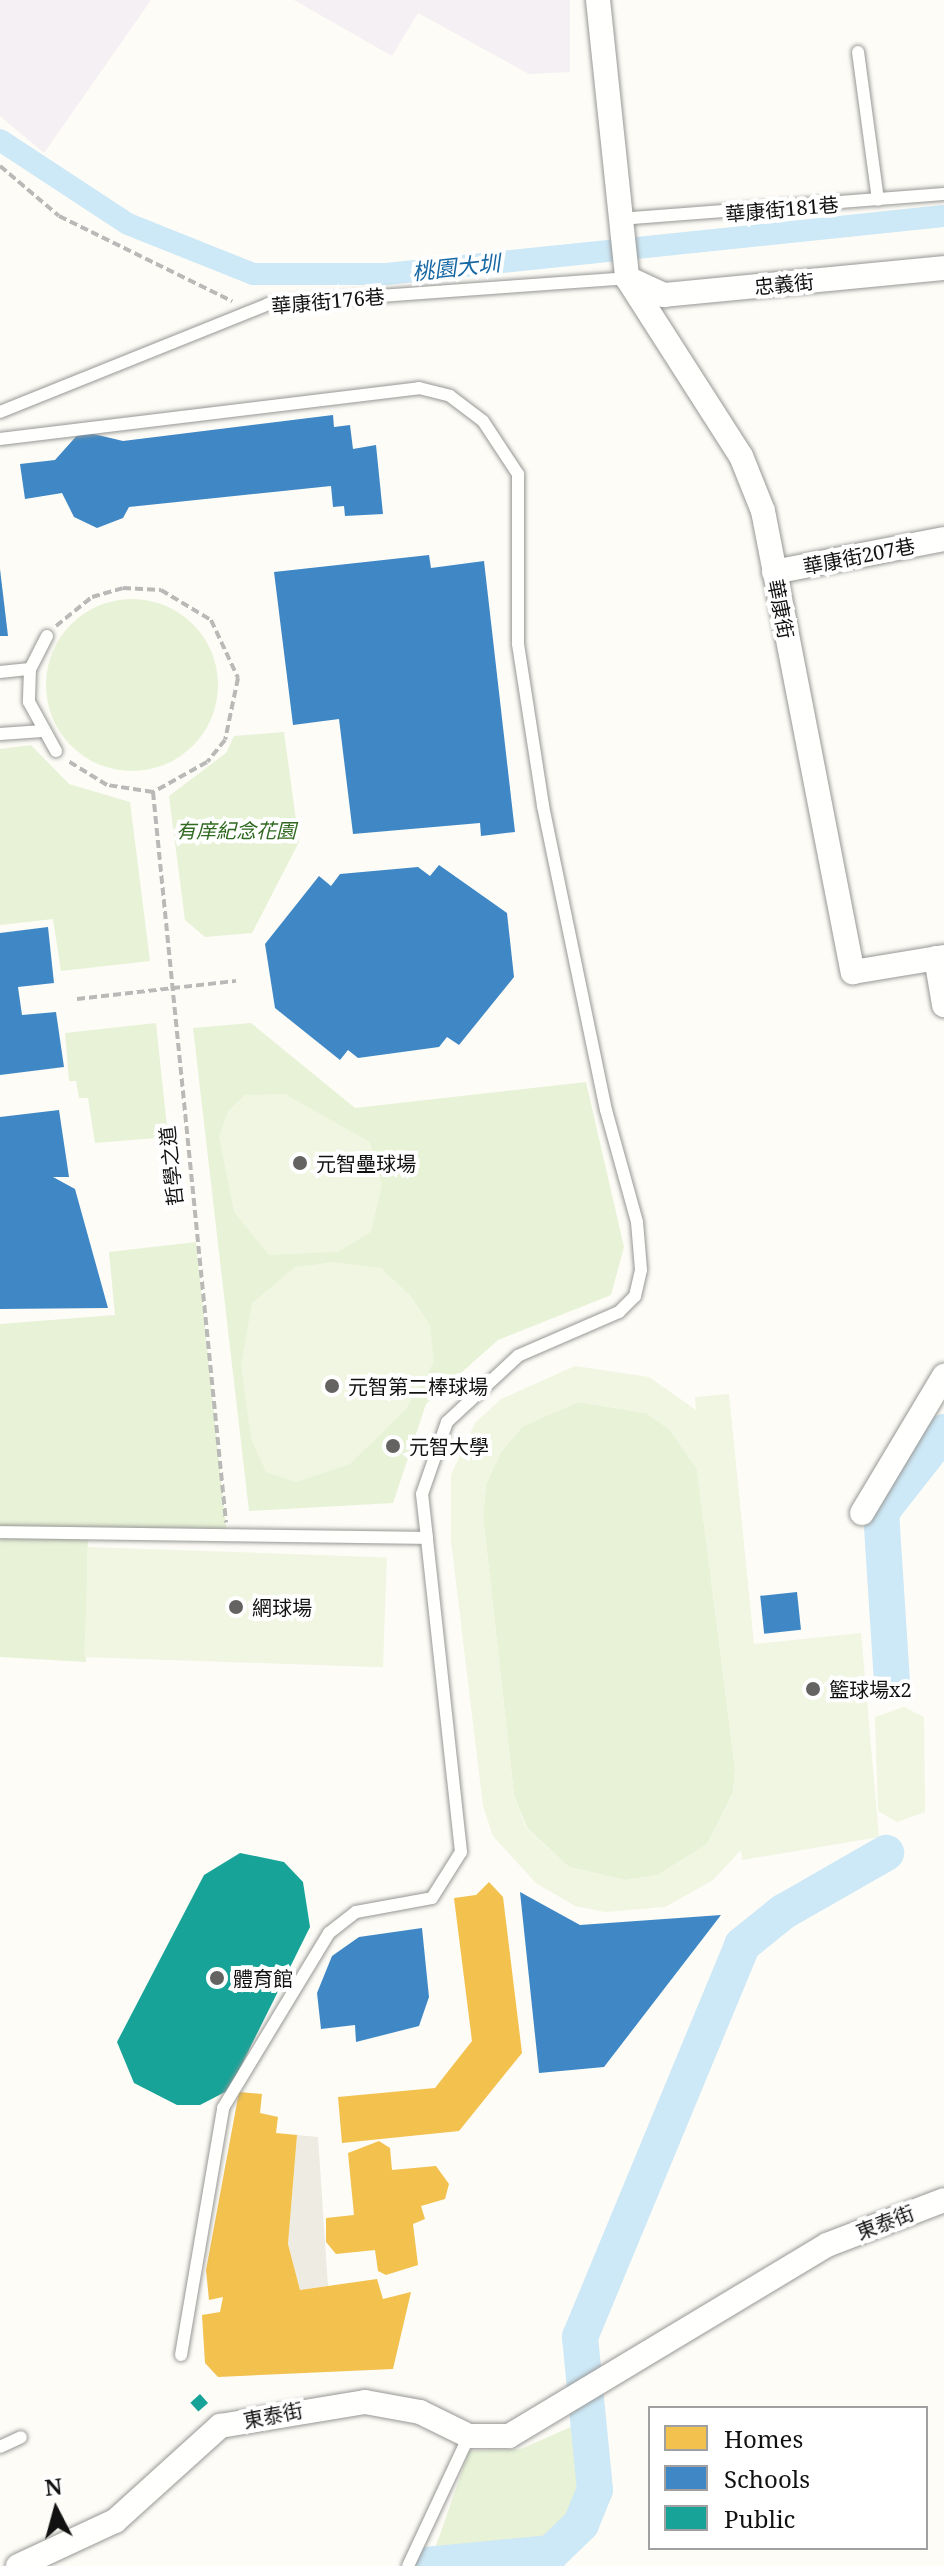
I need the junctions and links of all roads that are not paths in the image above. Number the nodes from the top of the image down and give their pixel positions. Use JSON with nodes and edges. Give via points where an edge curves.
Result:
{"nodes":[{"id":1,"x":598,"y":0,"type":"edge"},
{"id":2,"x":858,"y":52,"type":"dead end"},
{"id":3,"x":944,"y":194,"type":"edge"},
{"id":4,"x":878,"y":200,"type":"junction"},
{"id":5,"x":619,"y":219,"type":"junction"},
{"id":6,"x":944,"y":268,"type":"edge"},
{"id":7,"x":627,"y":278,"type":"junction"},
{"id":8,"x":0,"y":412,"type":"edge"},
{"id":9,"x":0,"y":439,"type":"edge"},
{"id":10,"x":944,"y":539,"type":"edge"},
{"id":11,"x":774,"y":572,"type":"junction"},
{"id":12,"x":47,"y":636,"type":"road end"},
{"id":13,"x":30,"y":669,"type":"junction"},
{"id":14,"x":0,"y":672,"type":"edge"},
{"id":15,"x":39,"y":731,"type":"junction"},
{"id":16,"x":0,"y":734,"type":"edge"},
{"id":17,"x":56,"y":751,"type":"road end"},
{"id":18,"x":940,"y":958,"type":"edge"},
{"id":19,"x":944,"y":1005,"type":"edge"},
{"id":20,"x":944,"y":1376,"type":"edge"},
{"id":21,"x":862,"y":1513,"type":"dead end"},
{"id":22,"x":0,"y":1532,"type":"edge"},
{"id":23,"x":427,"y":1538,"type":"junction"},
{"id":24,"x":944,"y":2200,"type":"edge"},
{"id":25,"x":181,"y":2355,"type":"dead end"},
{"id":26,"x":469,"y":2436,"type":"junction"},
{"id":27,"x":21,"y":2437,"type":"dead end"},
{"id":28,"x":0,"y":2447,"type":"edge"},
{"id":29,"x":31,"y":2564,"type":"edge"},
{"id":30,"x":408,"y":2566,"type":"edge"}],
"edges":[{"from":1,"to":5,"type":"street"},
{"from":2,"to":4,"type":"lane"},
{"from":3,"to":4,"type":"lane","name":"華康街181巷"},
{"from":4,"to":5,"type":"lane","name":"華康街181巷"},
{"from":5,"to":7,"type":"street"},
{"from":6,"to":7,"type":"street","name":"忠義街","via":[[664,295]]},
{"from":7,"to":8,"type":"lane","name":"華康街176巷","via":[[252,310]]},
{"from":7,"to":11,"type":"street","name":"華康街","via":[[741,456],[763,511]]},
{"from":9,"to":23,"type":"lane","via":[[419,388],[450,396],[483,421],[518,474],[518,644],[543,806],[606,1110],[637,1222],[641,1270],[635,1296],[619,1312],[518,1356],[447,1422],[422,1494]]},
{"from":10,"to":11,"type":"street","name":"華康街207巷"},
{"from":11,"to":18,"type":"street","name":"華康街","via":[[853,972]]},
{"from":12,"to":13,"type":"lane"},
{"from":13,"to":14,"type":"lane"},
{"from":13,"to":15,"type":"lane","via":[[29,702]]},
{"from":15,"to":16,"type":"lane"},
{"from":15,"to":17,"type":"lane"},
{"from":18,"to":19,"type":"street"},
{"from":20,"to":21,"type":"street"},
{"from":22,"to":23,"type":"lane"},
{"from":23,"to":25,"type":"lane","via":[[461,1852],[432,1898],[356,1912],[329,1933],[223,2108]]},
{"from":24,"to":26,"type":"street","name":"東泰街","via":[[827,2245],[624,2373],[509,2436]]},
{"from":26,"to":29,"type":"street","name":"東泰街","via":[[420,2412],[365,2402],[220,2426],[115,2521]]},
{"from":26,"to":30,"type":"lane"},
{"from":27,"to":28,"type":"lane"}]}
